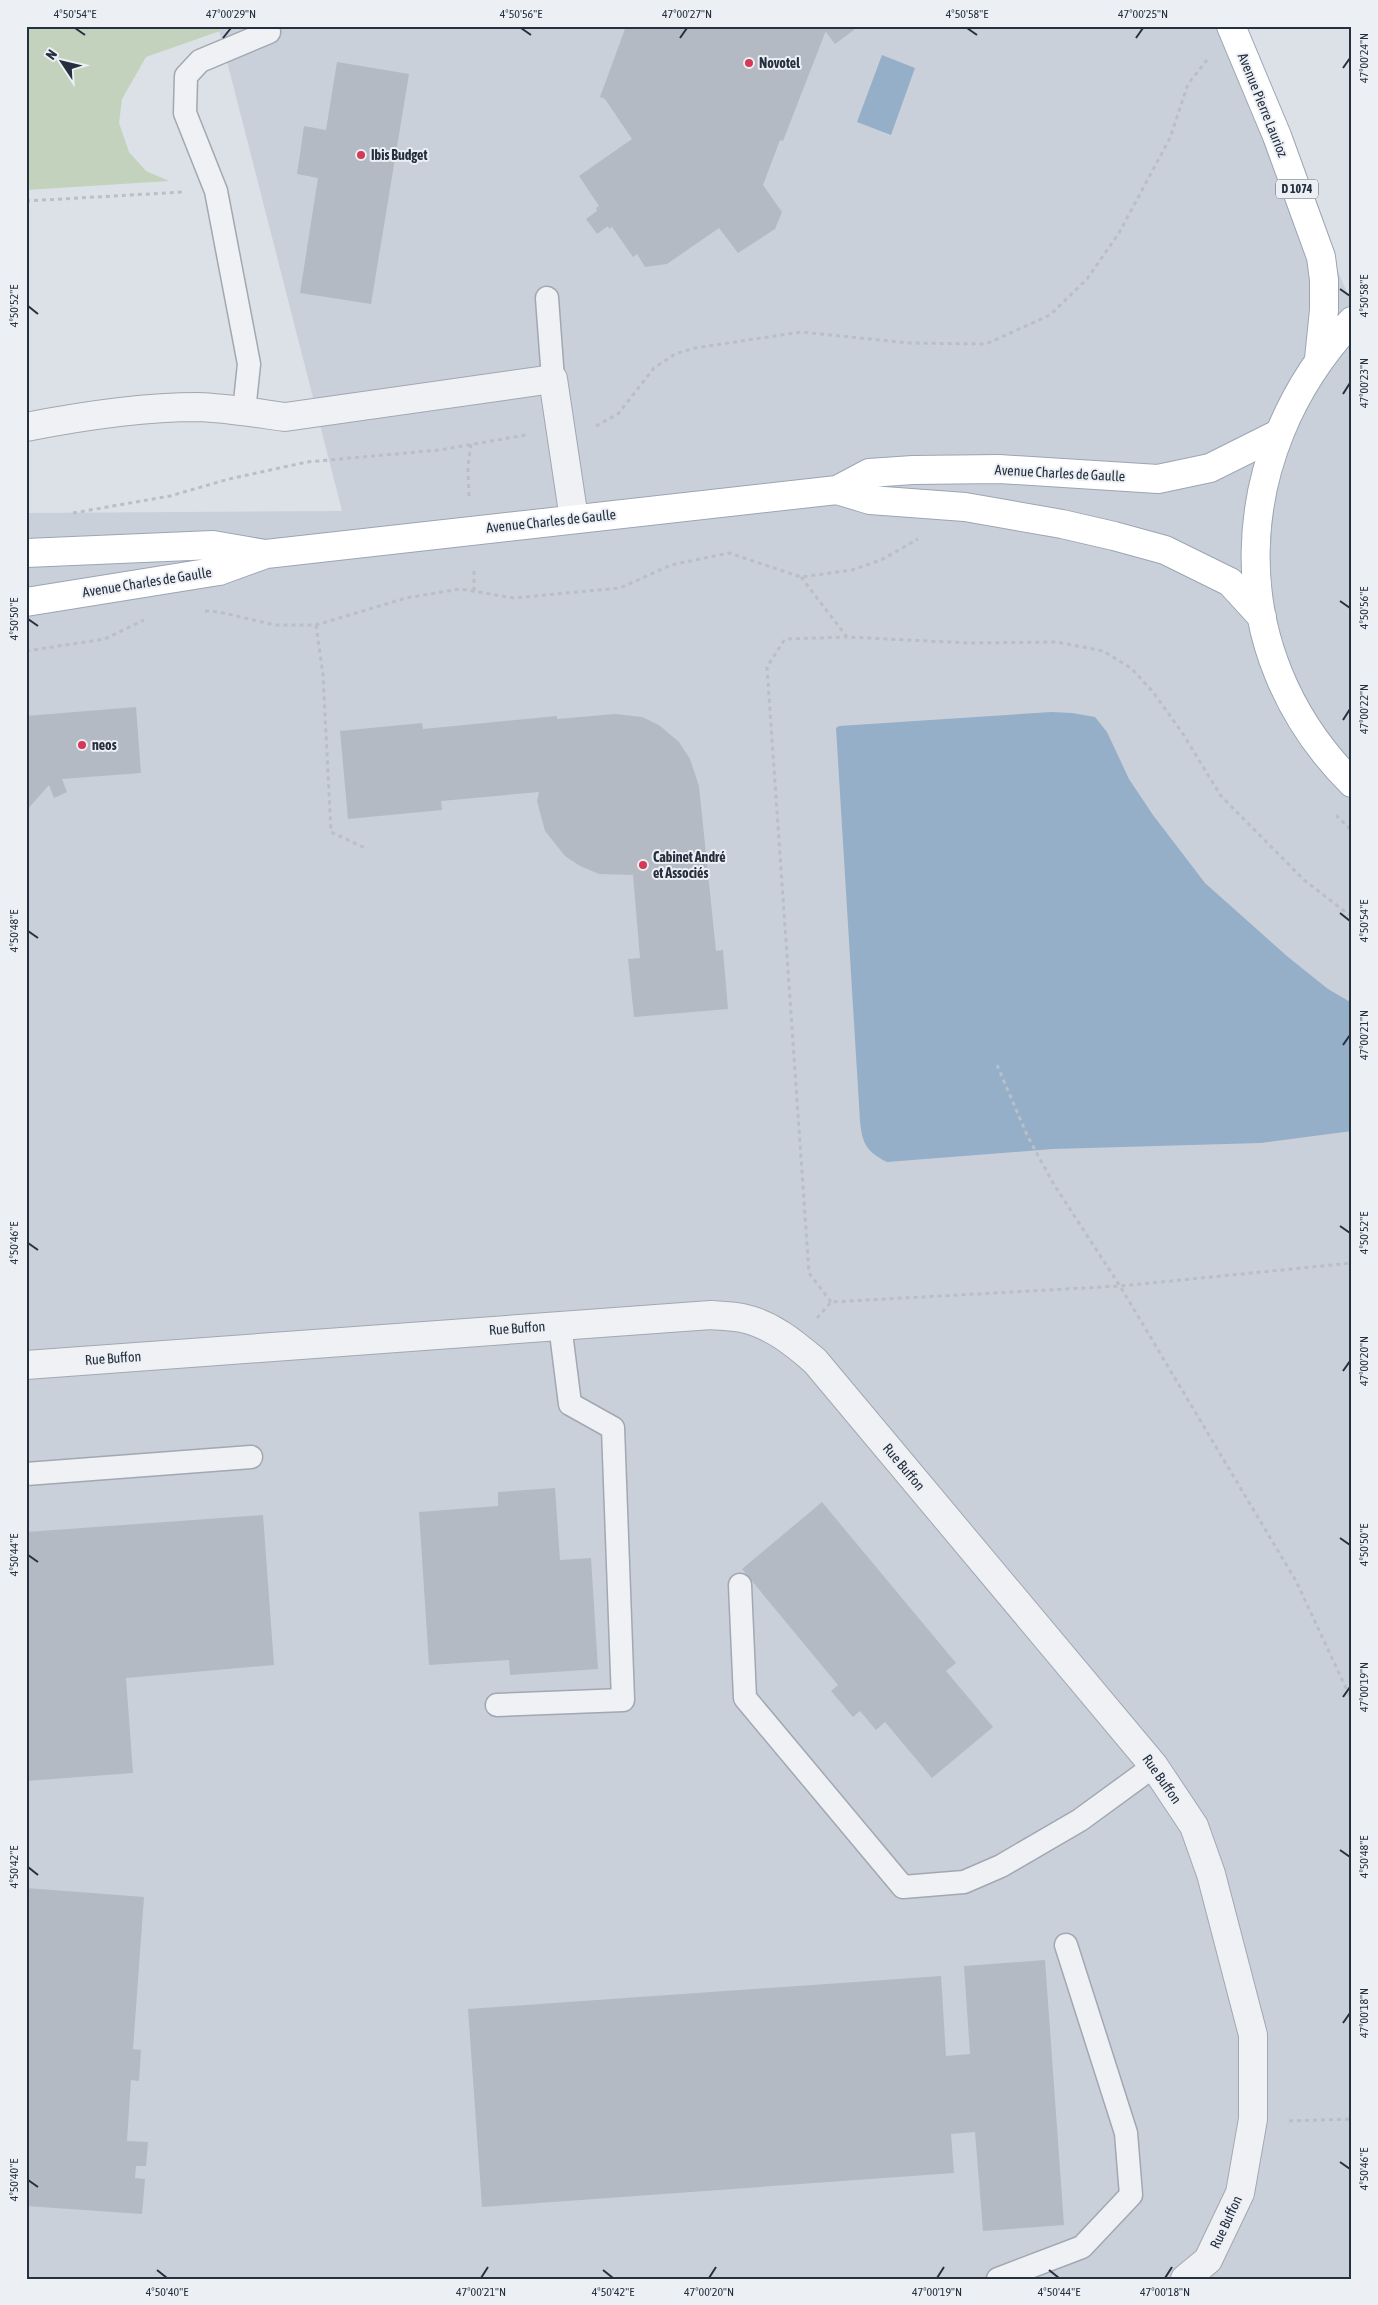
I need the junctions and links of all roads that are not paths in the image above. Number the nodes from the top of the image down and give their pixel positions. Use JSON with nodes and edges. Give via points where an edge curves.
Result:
{"nodes":[{"id":1,"x":1231,"y":27,"type":"edge"},
{"id":2,"x":269,"y":32,"type":"dead end"},
{"id":3,"x":547,"y":298,"type":"dead end"},
{"id":4,"x":1352,"y":321,"type":"edge"},
{"id":5,"x":1319,"y":359,"type":"junction"},
{"id":6,"x":553,"y":379,"type":"junction"},
{"id":7,"x":244,"y":411,"type":"junction"},
{"id":8,"x":26,"y":427,"type":"edge"},
{"id":9,"x":1278,"y":434,"type":"junction"},
{"id":10,"x":837,"y":490,"type":"junction"},
{"id":11,"x":574,"y":519,"type":"junction"},
{"id":12,"x":26,"y":553,"type":"edge"},
{"id":13,"x":266,"y":554,"type":"junction"},
{"id":14,"x":26,"y":602,"type":"edge"},
{"id":15,"x":1262,"y":617,"type":"junction"},
{"id":16,"x":1352,"y":783,"type":"edge"},
{"id":17,"x":560,"y":1325,"type":"junction"},
{"id":18,"x":26,"y":1365,"type":"edge"},
{"id":19,"x":251,"y":1457,"type":"dead end"},
{"id":20,"x":26,"y":1474,"type":"edge"},
{"id":21,"x":740,"y":1585,"type":"dead end"},
{"id":22,"x":497,"y":1705,"type":"dead end"},
{"id":23,"x":1154,"y":1766,"type":"junction"},
{"id":24,"x":1066,"y":1945,"type":"dead end"},
{"id":25,"x":998,"y":2279,"type":"edge"},
{"id":26,"x":1185,"y":2279,"type":"edge"}],
"edges":[{"from":1,"to":5,"type":"main road","name":"Avenue Pierre Laurioz","number":"D 1074","via":[[1277,136],[1321,257],[1324,310]]},
{"from":2,"to":7,"type":"lane","via":[[200,61],[186,76],[185,113],[216,191],[248,364]]},
{"from":3,"to":6,"type":"lane"},
{"from":4,"to":5,"type":"main road"},
{"from":5,"to":9,"type":"main road","via":[[1303,383]]},
{"from":6,"to":7,"type":"street","via":[[285,417]]},
{"from":6,"to":11,"type":"street"},
{"from":7,"to":8,"type":"street","via":[[198,407],[114,413]]},
{"from":9,"to":10,"type":"main road","name":"Avenue Charles de Gaulle","via":[[1210,468],[1158,479],[999,469],[912,470],[869,473]]},
{"from":9,"to":15,"type":"main road","via":[[1269,458],[1258,511],[1256,564]]},
{"from":10,"to":11,"type":"main road","name":"Avenue Charles de Gaulle"},
{"from":10,"to":15,"type":"main road","name":"Avenue Charles de Gaulle","via":[[870,500],[966,507],[1062,524],[1165,550],[1230,582]]},
{"from":11,"to":13,"type":"main road","name":"Avenue Charles de Gaulle"},
{"from":12,"to":13,"type":"main road","name":"Avenue Charles de Gaulle","via":[[213,545]]},
{"from":13,"to":14,"type":"main road","name":"Avenue Charles de Gaulle","via":[[219,571]]},
{"from":15,"to":16,"type":"main road","via":[[1278,673],[1291,700],[1322,750]]},
{"from":17,"to":18,"type":"street","name":"Rue Buffon"},
{"from":17,"to":22,"type":"lane","via":[[570,1404],[613,1428],[623,1700]]},
{"from":17,"to":23,"type":"street","name":"Rue Buffon","via":[[711,1315],[743,1318],[770,1328],[794,1343],[815,1361]]},
{"from":19,"to":20,"type":"lane"},
{"from":21,"to":23,"type":"lane","via":[[745,1698],[903,1887],[964,1882],[1001,1866],[1080,1820]]},
{"from":23,"to":26,"type":"street","name":"Rue Buffon","via":[[1194,1826],[1211,1874],[1253,2035],[1253,2119],[1240,2193],[1208,2260]]},
{"from":24,"to":25,"type":"lane","via":[[1126,2133],[1131,2195],[1082,2247]]}]}
